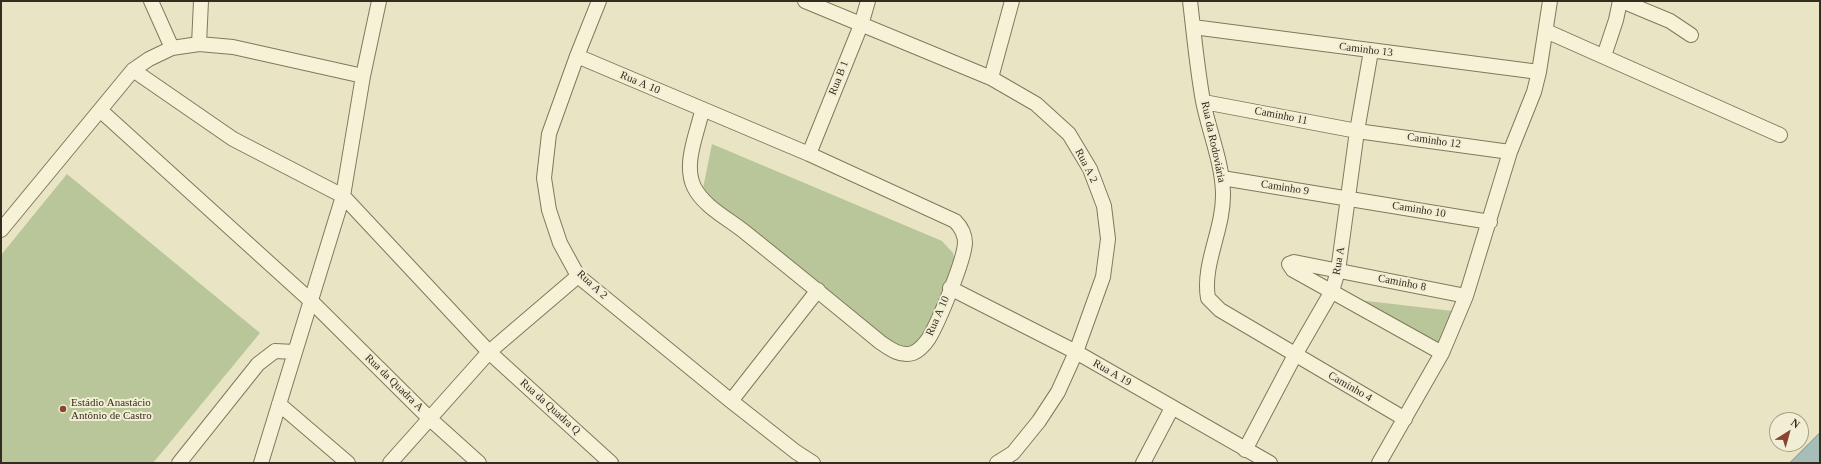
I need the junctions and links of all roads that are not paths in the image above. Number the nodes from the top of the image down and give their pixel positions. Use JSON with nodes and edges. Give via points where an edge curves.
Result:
{"nodes":[{"id":1,"x":151,"y":1,"type":"edge"},
{"id":2,"x":201,"y":1,"type":"edge"},
{"id":3,"x":379,"y":1,"type":"edge"},
{"id":4,"x":600,"y":1,"type":"edge"},
{"id":5,"x":805,"y":1,"type":"edge"},
{"id":6,"x":868,"y":1,"type":"edge"},
{"id":7,"x":1012,"y":1,"type":"edge"},
{"id":8,"x":1190,"y":1,"type":"edge"},
{"id":9,"x":1550,"y":1,"type":"edge"},
{"id":10,"x":1621,"y":1,"type":"edge"},
{"id":11,"x":861,"y":25,"type":"junction"},
{"id":12,"x":1193,"y":27,"type":"junction"},
{"id":13,"x":1546,"y":30,"type":"junction"},
{"id":14,"x":1691,"y":35,"type":"dead end"},
{"id":15,"x":199,"y":44,"type":"junction"},
{"id":16,"x":172,"y":48,"type":"junction"},
{"id":17,"x":1371,"y":51,"type":"junction"},
{"id":18,"x":577,"y":56,"type":"junction"},
{"id":19,"x":1604,"y":56,"type":"junction"},
{"id":20,"x":133,"y":70,"type":"junction"},
{"id":21,"x":1539,"y":72,"type":"junction"},
{"id":22,"x":363,"y":76,"type":"junction"},
{"id":23,"x":990,"y":78,"type":"junction"},
{"id":24,"x":1204,"y":102,"type":"junction"},
{"id":25,"x":100,"y":110,"type":"junction"},
{"id":26,"x":702,"y":111,"type":"junction"},
{"id":27,"x":1358,"y":131,"type":"junction"},
{"id":28,"x":1780,"y":135,"type":"dead end"},
{"id":29,"x":1510,"y":152,"type":"junction"},
{"id":30,"x":809,"y":154,"type":"junction"},
{"id":31,"x":1222,"y":178,"type":"junction"},
{"id":32,"x":343,"y":196,"type":"junction"},
{"id":33,"x":1349,"y":199,"type":"junction"},
{"id":34,"x":1490,"y":222,"type":"junction"},
{"id":35,"x":1,"y":230,"type":"edge"},
{"id":36,"x":1338,"y":271,"type":"junction"},
{"id":37,"x":578,"y":276,"type":"junction"},
{"id":38,"x":950,"y":288,"type":"junction"},
{"id":39,"x":818,"y":290,"type":"junction"},
{"id":40,"x":1332,"y":292,"type":"junction"},
{"id":41,"x":1466,"y":296,"type":"junction"},
{"id":42,"x":311,"y":302,"type":"junction"},
{"id":43,"x":1213,"y":305,"type":"joint"},
{"id":44,"x":295,"y":352,"type":"junction"},
{"id":45,"x":489,"y":352,"type":"junction"},
{"id":46,"x":1076,"y":352,"type":"junction"},
{"id":47,"x":1442,"y":354,"type":"junction"},
{"id":48,"x":1294,"y":355,"type":"junction"},
{"id":49,"x":731,"y":401,"type":"junction"},
{"id":50,"x":279,"y":404,"type":"junction"},
{"id":51,"x":1172,"y":408,"type":"junction"},
{"id":52,"x":429,"y":418,"type":"junction"},
{"id":53,"x":1405,"y":419,"type":"junction"},
{"id":54,"x":1245,"y":450,"type":"junction"},
{"id":55,"x":179,"y":463,"type":"edge"},
{"id":56,"x":261,"y":463,"type":"edge"},
{"id":57,"x":348,"y":463,"type":"edge"},
{"id":58,"x":390,"y":463,"type":"edge"},
{"id":59,"x":479,"y":463,"type":"edge"},
{"id":60,"x":611,"y":463,"type":"edge"},
{"id":61,"x":813,"y":463,"type":"edge"},
{"id":62,"x":997,"y":463,"type":"edge"},
{"id":63,"x":1143,"y":463,"type":"edge"},
{"id":64,"x":1270,"y":463,"type":"edge"},
{"id":65,"x":1379,"y":463,"type":"edge"}],
"edges":[{"from":1,"to":16,"type":"street"},
{"from":2,"to":15,"type":"street"},
{"from":3,"to":22,"type":"street"},
{"from":4,"to":18,"type":"street","name":"Rua A 2"},
{"from":5,"to":11,"type":"street","name":"Rua A 2"},
{"from":6,"to":11,"type":"street","name":"Rua B 1"},
{"from":7,"to":23,"type":"street"},
{"from":8,"to":12,"type":"street","name":"Rua da Rodoviária"},
{"from":9,"to":13,"type":"street"},
{"from":10,"to":14,"type":"street","via":[[1670,21]]},
{"from":10,"to":19,"type":"street"},
{"from":11,"to":23,"type":"street","name":"Rua A 2"},
{"from":11,"to":30,"type":"street","name":"Rua B 1"},
{"from":12,"to":17,"type":"street","name":"Caminho 13"},
{"from":12,"to":24,"type":"street","name":"Rua da Rodoviária"},
{"from":13,"to":19,"type":"street"},
{"from":13,"to":21,"type":"street"},
{"from":15,"to":16,"type":"street"},
{"from":15,"to":22,"type":"street","via":[[233,47]]},
{"from":16,"to":20,"type":"street"},
{"from":17,"to":21,"type":"street","name":"Caminho 13"},
{"from":17,"to":27,"type":"street","name":"Rua A"},
{"from":18,"to":26,"type":"street","name":"Rua A 10"},
{"from":18,"to":37,"type":"street","name":"Rua A 2","via":[[549,134],[544,178],[548,210],[560,243]]},
{"from":19,"to":28,"type":"street"},
{"from":20,"to":25,"type":"street"},
{"from":20,"to":32,"type":"street","name":"Rua da Quadra Q","via":[[233,139]]},
{"from":21,"to":29,"type":"street"},
{"from":22,"to":32,"type":"street"},
{"from":23,"to":46,"type":"street","name":"Rua A 2","via":[[1036,104],[1069,134],[1090,169],[1104,206],[1108,239],[1103,277]]},
{"from":24,"to":27,"type":"street","name":"Caminho 11"},
{"from":24,"to":31,"type":"street","name":"Rua da Rodoviária"},
{"from":25,"to":35,"type":"street"},
{"from":25,"to":42,"type":"street","name":"Rua da Quadra A"},
{"from":26,"to":30,"type":"street","name":"Rua A 10"},
{"from":26,"to":39,"type":"street","name":"Rua A 10","via":[[691,156],[690,173],[694,188],[705,202]]},
{"from":27,"to":29,"type":"street","name":"Caminho 12"},
{"from":27,"to":33,"type":"street","name":"Rua A"},
{"from":29,"to":34,"type":"street"},
{"from":30,"to":38,"type":"street","name":"Rua A 10","via":[[955,221],[963,229],[965,242]]},
{"from":31,"to":33,"type":"street","name":"Caminho 9"},
{"from":31,"to":43,"type":"street","name":"Rua da Rodoviária","via":[[1222,211],[1207,280],[1208,298]]},
{"from":32,"to":42,"type":"street"},
{"from":32,"to":45,"type":"street","name":"Rua da Quadra Q"},
{"from":33,"to":34,"type":"street","name":"Caminho 10"},
{"from":33,"to":36,"type":"street","name":"Rua A"},
{"from":34,"to":41,"type":"street"},
{"from":36,"to":40,"type":"street","name":"Rua A"},
{"from":36,"to":40,"type":"street","name":"Caminho 8","via":[[1294,262],[1289,264],[1293,270]]},
{"from":36,"to":41,"type":"street","name":"Caminho 8"},
{"from":37,"to":45,"type":"street"},
{"from":37,"to":49,"type":"street","name":"Rua A 2"},
{"from":38,"to":39,"type":"street","name":"Rua A 10","via":[[928,338],[921,348],[905,354],[892,350],[880,342]]},
{"from":38,"to":46,"type":"street","name":"Rua A 19"},
{"from":39,"to":49,"type":"street"},
{"from":40,"to":47,"type":"street"},
{"from":40,"to":48,"type":"street","name":"Rua A"},
{"from":41,"to":47,"type":"street"},
{"from":42,"to":44,"type":"street"},
{"from":42,"to":52,"type":"street","name":"Rua da Quadra A"},
{"from":43,"to":48,"type":"street","name":"Caminho 4"},
{"from":44,"to":50,"type":"street"},
{"from":44,"to":55,"type":"street","via":[[275,351],[258,364]]},
{"from":45,"to":52,"type":"street"},
{"from":45,"to":60,"type":"street","name":"Rua da Quadra Q"},
{"from":46,"to":51,"type":"street","name":"Rua A 19"},
{"from":46,"to":62,"type":"street","name":"Rua A 2","via":[[1058,392],[1039,421],[1013,453]]},
{"from":47,"to":53,"type":"street"},
{"from":48,"to":53,"type":"street","name":"Caminho 4"},
{"from":48,"to":54,"type":"street","name":"Rua A"},
{"from":49,"to":61,"type":"street","name":"Rua A 2"},
{"from":50,"to":56,"type":"street"},
{"from":50,"to":57,"type":"street"},
{"from":51,"to":54,"type":"street","name":"Rua A 19"},
{"from":51,"to":63,"type":"street"},
{"from":52,"to":58,"type":"street"},
{"from":52,"to":59,"type":"street","name":"Rua da Quadra A"},
{"from":53,"to":65,"type":"street"},
{"from":54,"to":64,"type":"street","name":"Rua A 19"}]}
